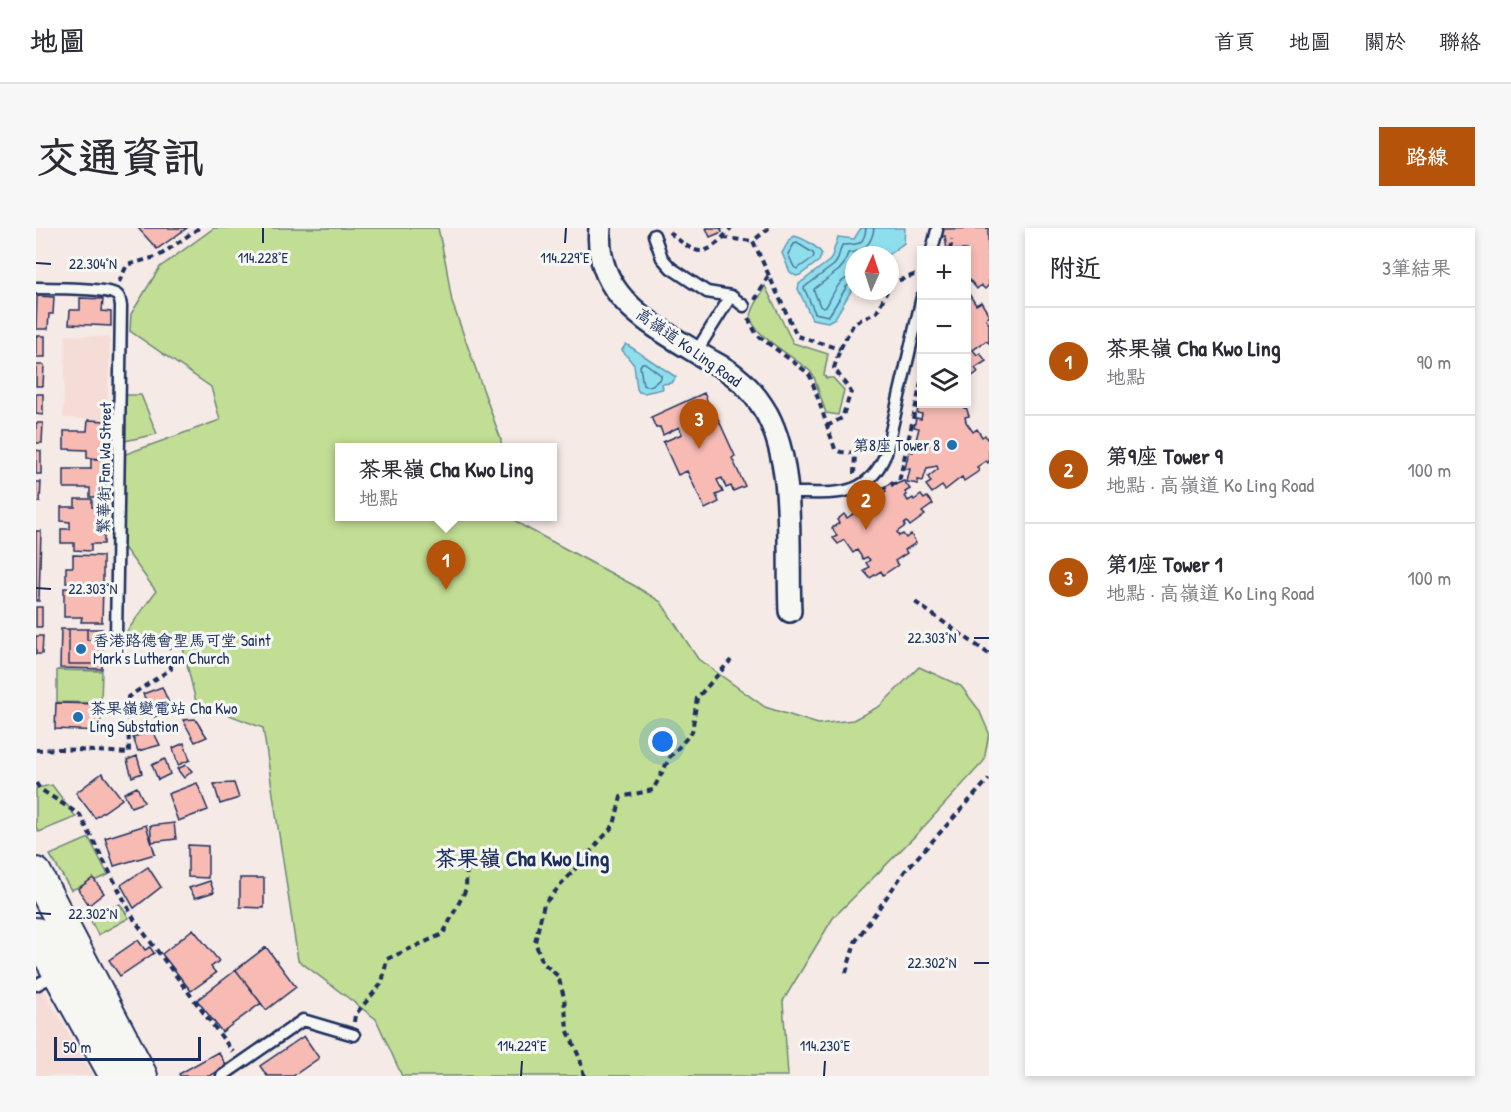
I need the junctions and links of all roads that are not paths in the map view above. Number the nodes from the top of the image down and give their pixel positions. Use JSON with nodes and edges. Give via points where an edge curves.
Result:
{"nodes":[{"id":1,"x":600,"y":228,"type":"edge"},
{"id":2,"x":937,"y":230,"type":"dead end"},
{"id":3,"x":654,"y":235,"type":"dead end"},
{"id":4,"x":933,"y":246,"type":"edge"},
{"id":5,"x":36,"y":288,"type":"edge"},
{"id":6,"x":731,"y":296,"type":"junction"},
{"id":7,"x":920,"y":300,"type":"edge"},
{"id":8,"x":746,"y":310,"type":"road end"},
{"id":9,"x":696,"y":352,"type":"junction"},
{"id":10,"x":786,"y":493,"type":"junction"},
{"id":11,"x":790,"y":611,"type":"dead end"},
{"id":12,"x":121,"y":638,"type":"road end"},
{"id":13,"x":36,"y":873,"type":"edge"},
{"id":14,"x":36,"y":933,"type":"edge"},
{"id":15,"x":63,"y":970,"type":"edge"},
{"id":16,"x":354,"y":1035,"type":"road end"},
{"id":17,"x":115,"y":1076,"type":"edge"},
{"id":18,"x":142,"y":1076,"type":"edge"},
{"id":19,"x":222,"y":1076,"type":"edge"}],
"edges":[{"from":1,"to":9,"type":"street","name":"高嶺道 Ko Ling Road","via":[[602,263],[624,301]]},
{"from":2,"to":4,"type":"lane"},
{"from":3,"to":6,"type":"lane","via":[[662,258],[671,268],[707,292]]},
{"from":5,"to":12,"type":"lane","name":"繁華街 Fan Wa Street","via":[[114,293],[122,306]]},
{"from":6,"to":8,"type":"lane"},
{"from":6,"to":9,"type":"lane"},
{"from":7,"to":10,"type":"lane","via":[[881,465],[864,484],[842,492]]},
{"from":9,"to":10,"type":"street","name":"高嶺道 Ko Ling Road","via":[[733,374],[757,399],[780,447]]},
{"from":10,"to":11,"type":"street","name":"高嶺道 Ko Ling Road"},
{"from":13,"to":15,"type":"main road"},
{"from":14,"to":15,"type":"main road"},
{"from":15,"to":17,"type":"main road"},
{"from":15,"to":18,"type":"main road"},
{"from":16,"to":19,"type":"lane","via":[[303,1020]]}]}
